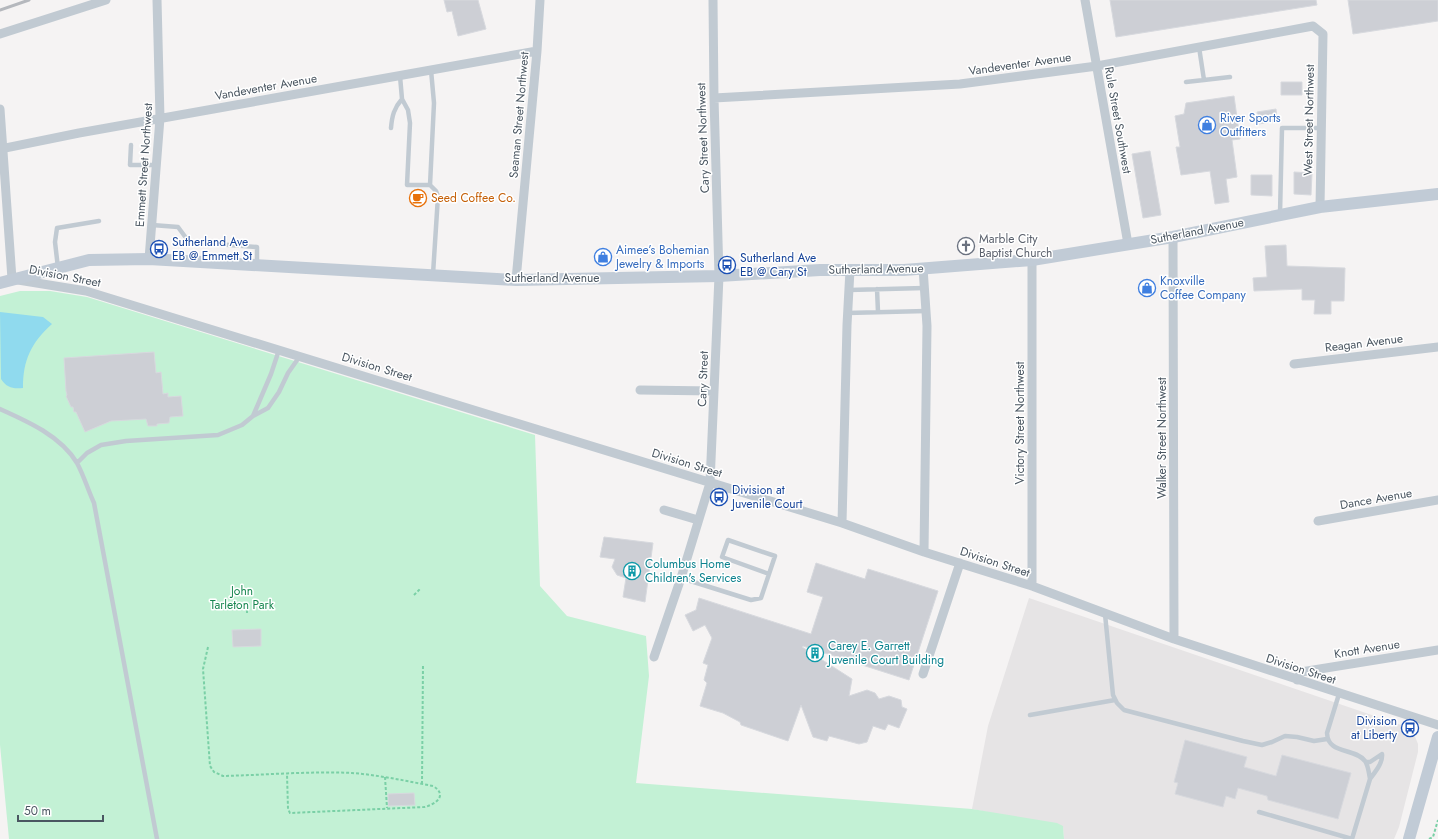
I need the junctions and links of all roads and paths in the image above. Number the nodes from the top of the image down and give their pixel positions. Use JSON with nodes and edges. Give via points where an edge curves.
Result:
{"nodes":[{"id":1,"x":106,"y":0,"type":"edge"},
{"id":2,"x":157,"y":0,"type":"edge"},
{"id":3,"x":540,"y":0,"type":"edge"},
{"id":4,"x":713,"y":0,"type":"edge"},
{"id":5,"x":1085,"y":0,"type":"edge"},
{"id":6,"x":0,"y":34,"type":"edge"},
{"id":7,"x":1323,"y":34,"type":"joint"},
{"id":8,"x":1199,"y":47,"type":"junction"},
{"id":9,"x":537,"y":51,"type":"junction"},
{"id":10,"x":1097,"y":66,"type":"junction"},
{"id":11,"x":431,"y":70,"type":"junction"},
{"id":12,"x":400,"y":76,"type":"junction"},
{"id":13,"x":1230,"y":76,"type":"dead end"},
{"id":14,"x":1204,"y":80,"type":"junction"},
{"id":15,"x":1186,"y":82,"type":"dead end"},
{"id":16,"x":714,"y":98,"type":"junction"},
{"id":17,"x":402,"y":99,"type":"junction"},
{"id":18,"x":0,"y":109,"type":"edge"},
{"id":19,"x":160,"y":118,"type":"junction"},
{"id":20,"x":391,"y":128,"type":"dead end"},
{"id":21,"x":1321,"y":128,"type":"junction"},
{"id":22,"x":131,"y":145,"type":"dead end"},
{"id":23,"x":1,"y":148,"type":"edge"},
{"id":24,"x":157,"y":165,"type":"junction"},
{"id":25,"x":430,"y":185,"type":"junction"},
{"id":26,"x":1438,"y":194,"type":"edge"},
{"id":27,"x":1320,"y":207,"type":"junction"},
{"id":28,"x":1280,"y":216,"type":"junction"},
{"id":29,"x":99,"y":221,"type":"dead end"},
{"id":30,"x":152,"y":225,"type":"junction"},
{"id":31,"x":1173,"y":237,"type":"junction"},
{"id":32,"x":1128,"y":244,"type":"junction"},
{"id":33,"x":150,"y":260,"type":"junction"},
{"id":34,"x":1032,"y":260,"type":"junction"},
{"id":35,"x":258,"y":265,"type":"junction"},
{"id":36,"x":58,"y":268,"type":"junction"},
{"id":37,"x":924,"y":268,"type":"junction"},
{"id":38,"x":850,"y":270,"type":"junction"},
{"id":39,"x":433,"y":275,"type":"junction"},
{"id":40,"x":719,"y":276,"type":"junction"},
{"id":41,"x":12,"y":279,"type":"junction"},
{"id":42,"x":516,"y":280,"type":"junction"},
{"id":43,"x":0,"y":283,"type":"edge"},
{"id":44,"x":924,"y":288,"type":"junction"},
{"id":45,"x":877,"y":289,"type":"junction"},
{"id":46,"x":849,"y":290,"type":"junction"},
{"id":47,"x":926,"y":311,"type":"junction"},
{"id":48,"x":878,"y":312,"type":"junction"},
{"id":49,"x":848,"y":313,"type":"junction"},
{"id":50,"x":1438,"y":347,"type":"edge"},
{"id":51,"x":278,"y":350,"type":"junction"},
{"id":52,"x":300,"y":356,"type":"junction"},
{"id":53,"x":1294,"y":364,"type":"dead end"},
{"id":54,"x":640,"y":390,"type":"dead end"},
{"id":55,"x":714,"y":391,"type":"junction"},
{"id":56,"x":0,"y":409,"type":"edge"},
{"id":57,"x":253,"y":416,"type":"junction"},
{"id":58,"x":76,"y":463,"type":"junction"},
{"id":59,"x":710,"y":483,"type":"junction"},
{"id":60,"x":1438,"y":500,"type":"edge"},
{"id":61,"x":664,"y":510,"type":"dead end"},
{"id":62,"x":698,"y":520,"type":"junction"},
{"id":63,"x":1318,"y":521,"type":"dead end"},
{"id":64,"x":842,"y":523,"type":"junction"},
{"id":65,"x":924,"y":552,"type":"junction"},
{"id":66,"x":960,"y":563,"type":"junction"},
{"id":67,"x":769,"y":574,"type":"junction"},
{"id":68,"x":681,"y":578,"type":"junction"},
{"id":69,"x":1032,"y":586,"type":"junction"},
{"id":70,"x":420,"y":589,"type":"dead end"},
{"id":71,"x":414,"y":595,"type":"dead end"},
{"id":72,"x":247,"y":605,"type":"dead end"},
{"id":73,"x":247,"y":614,"type":"dead end"},
{"id":74,"x":1105,"y":614,"type":"junction"},
{"id":75,"x":1174,"y":639,"type":"junction"},
{"id":76,"x":208,"y":647,"type":"dead end"},
{"id":77,"x":1438,"y":650,"type":"edge"},
{"id":78,"x":654,"y":657,"type":"dead end"},
{"id":79,"x":423,"y":664,"type":"dead end"},
{"id":80,"x":923,"y":674,"type":"dead end"},
{"id":81,"x":1299,"y":676,"type":"junction"},
{"id":82,"x":1339,"y":694,"type":"junction"},
{"id":83,"x":1116,"y":700,"type":"junction"},
{"id":84,"x":1030,"y":715,"type":"dead end"},
{"id":85,"x":1438,"y":726,"type":"edge"},
{"id":86,"x":1438,"y":737,"type":"edge"},
{"id":87,"x":1327,"y":739,"type":"junction"},
{"id":88,"x":1366,"y":762,"type":"junction"},
{"id":89,"x":287,"y":774,"type":"junction"},
{"id":90,"x":385,"y":777,"type":"junction"},
{"id":91,"x":1370,"y":779,"type":"junction"},
{"id":92,"x":422,"y":784,"type":"junction"},
{"id":93,"x":387,"y":808,"type":"junction"},
{"id":94,"x":1259,"y":812,"type":"dead end"},
{"id":95,"x":1438,"y":820,"type":"edge"},
{"id":96,"x":156,"y":839,"type":"edge"},
{"id":97,"x":1352,"y":839,"type":"edge"},
{"id":98,"x":1409,"y":839,"type":"edge"},
{"id":99,"x":1430,"y":839,"type":"edge"}],
"edges":[{"from":1,"to":6,"type":"street"},
{"from":2,"to":19,"type":"street","name":"Emmett Street Northwest"},
{"from":3,"to":9,"type":"street","name":"Seaman Street Northwest"},
{"from":4,"to":16,"type":"street","name":"Cary Street Northwest"},
{"from":5,"to":10,"type":"street","name":"Rule Street Southwest"},
{"from":7,"to":8,"type":"street","name":"Vandeventer Avenue","via":[[1313,26]]},
{"from":7,"to":21,"type":"street","name":"West Street Northwest"},
{"from":8,"to":10,"type":"street","name":"Vandeventer Avenue"},
{"from":8,"to":14,"type":"lane"},
{"from":9,"to":11,"type":"street","name":"Vandeventer Avenue"},
{"from":9,"to":42,"type":"street","name":"Seaman Street Northwest"},
{"from":10,"to":16,"type":"street","name":"Vandeventer Avenue","via":[[960,84]]},
{"from":10,"to":32,"type":"street","name":"Rule Street Southwest"},
{"from":11,"to":12,"type":"street","name":"Vandeventer Avenue"},
{"from":11,"to":25,"type":"lane","via":[[434,103]]},
{"from":12,"to":17,"type":"lane"},
{"from":12,"to":19,"type":"street","name":"Vandeventer Avenue"},
{"from":13,"to":14,"type":"lane"},
{"from":14,"to":15,"type":"lane"},
{"from":16,"to":40,"type":"street","name":"Cary Street Northwest"},
{"from":17,"to":20,"type":"lane","via":[[394,110]]},
{"from":17,"to":25,"type":"lane","via":[[408,110],[410,123],[407,185]]},
{"from":18,"to":23,"type":"street"},
{"from":19,"to":23,"type":"street","name":"Vandeventer Avenue"},
{"from":19,"to":24,"type":"street","name":"Emmett Street Northwest"},
{"from":21,"to":27,"type":"street","name":"West Street Northwest"},
{"from":21,"to":28,"type":"lane","via":[[1282,128]]},
{"from":22,"to":24,"type":"lane","via":[[130,165]]},
{"from":23,"to":41,"type":"street"},
{"from":24,"to":30,"type":"street","name":"Emmett Street Northwest"},
{"from":25,"to":39,"type":"lane","via":[[438,196]]},
{"from":26,"to":27,"type":"street","name":"Sutherland Avenue"},
{"from":27,"to":28,"type":"street","name":"Sutherland Avenue"},
{"from":28,"to":31,"type":"street","name":"Sutherland Avenue"},
{"from":29,"to":36,"type":"lane","via":[[57,228],[55,242]]},
{"from":30,"to":33,"type":"street","name":"Emmett Street Northwest"},
{"from":30,"to":35,"type":"lane","via":[[178,227],[188,242],[257,247]]},
{"from":31,"to":32,"type":"street","name":"Sutherland Avenue"},
{"from":31,"to":75,"type":"street","name":"Walker Street Northwest"},
{"from":32,"to":34,"type":"street","name":"Sutherland Avenue"},
{"from":33,"to":35,"type":"street","name":"Sutherland Avenue"},
{"from":33,"to":36,"type":"street","name":"Sutherland Avenue","via":[[89,260]]},
{"from":34,"to":37,"type":"street","name":"Sutherland Avenue"},
{"from":34,"to":69,"type":"street","name":"Victory Street Northwest"},
{"from":35,"to":39,"type":"street","name":"Sutherland Avenue"},
{"from":36,"to":41,"type":"street","name":"Sutherland Avenue"},
{"from":37,"to":38,"type":"street","name":"Sutherland Avenue"},
{"from":37,"to":44,"type":"street"},
{"from":38,"to":40,"type":"street","name":"Sutherland Avenue"},
{"from":38,"to":46,"type":"street"},
{"from":39,"to":42,"type":"street","name":"Sutherland Avenue"},
{"from":40,"to":42,"type":"street","name":"Sutherland Avenue"},
{"from":40,"to":55,"type":"street","name":"Cary Street"},
{"from":41,"to":43,"type":"street","name":"Sutherland Avenue"},
{"from":41,"to":51,"type":"street","name":"Division Street","via":[[86,291]]},
{"from":44,"to":45,"type":"lane"},
{"from":44,"to":47,"type":"street"},
{"from":45,"to":46,"type":"lane"},
{"from":45,"to":48,"type":"lane"},
{"from":46,"to":49,"type":"street"},
{"from":47,"to":48,"type":"lane"},
{"from":47,"to":65,"type":"street"},
{"from":48,"to":49,"type":"lane"},
{"from":49,"to":64,"type":"street"},
{"from":50,"to":53,"type":"street","name":"Reagan Avenue"},
{"from":51,"to":52,"type":"street","name":"Division Street"},
{"from":51,"to":57,"type":"lane","via":[[269,380]]},
{"from":52,"to":57,"type":"lane","via":[[268,408]]},
{"from":52,"to":59,"type":"street","name":"Division Street"},
{"from":54,"to":55,"type":"street"},
{"from":55,"to":59,"type":"street","name":"Cary Street"},
{"from":56,"to":58,"type":"lane","via":[[24,419],[58,440]]},
{"from":57,"to":58,"type":"lane","via":[[242,425],[218,435],[101,445]]},
{"from":58,"to":96,"type":"lane","via":[[94,503]]},
{"from":59,"to":62,"type":"street","name":"Cary Street"},
{"from":59,"to":64,"type":"street","name":"Division Street"},
{"from":60,"to":63,"type":"street","name":"Dance Avenue"},
{"from":61,"to":62,"type":"street"},
{"from":62,"to":68,"type":"street","name":"Cary Street"},
{"from":64,"to":65,"type":"street","name":"Division Street"},
{"from":65,"to":66,"type":"street","name":"Division Street"},
{"from":66,"to":69,"type":"street","name":"Division Street"},
{"from":66,"to":80,"type":"street"},
{"from":67,"to":67,"type":"lane","via":[[775,556],[728,540],[722,557]]},
{"from":67,"to":68,"type":"lane","via":[[761,598],[751,600]]},
{"from":68,"to":78,"type":"street","name":"Cary Street"},
{"from":69,"to":74,"type":"street","name":"Division Street"},
{"from":70,"to":71,"type":"path"},
{"from":72,"to":73,"type":"path"},
{"from":74,"to":75,"type":"street","name":"Division Street"},
{"from":74,"to":83,"type":"lane","via":[[1112,695]]},
{"from":75,"to":81,"type":"street","name":"Division Street"},
{"from":76,"to":89,"type":"path","via":[[202,669],[210,766],[214,772],[223,776]]},
{"from":77,"to":81,"type":"street","name":"Knott Avenue"},
{"from":79,"to":92,"type":"path"},
{"from":81,"to":82,"type":"street","name":"Division Street"},
{"from":82,"to":85,"type":"street","name":"Division Street"},
{"from":82,"to":87,"type":"lane"},
{"from":83,"to":84,"type":"lane"},
{"from":83,"to":87,"type":"lane","via":[[1124,710],[1262,745],[1285,736],[1314,741]]},
{"from":86,"to":98,"type":"street"},
{"from":87,"to":88,"type":"lane","via":[[1331,745],[1353,753]]},
{"from":88,"to":91,"type":"lane"},
{"from":88,"to":91,"type":"lane","via":[[1382,754]]},
{"from":89,"to":90,"type":"path","via":[[352,773]]},
{"from":89,"to":93,"type":"path","via":[[290,813]]},
{"from":90,"to":92,"type":"path"},
{"from":90,"to":93,"type":"path"},
{"from":91,"to":97,"type":"lane"},
{"from":92,"to":93,"type":"path","via":[[438,789],[440,793],[437,802],[425,807]]},
{"from":94,"to":97,"type":"lane"},
{"from":95,"to":99,"type":"path"}]}
